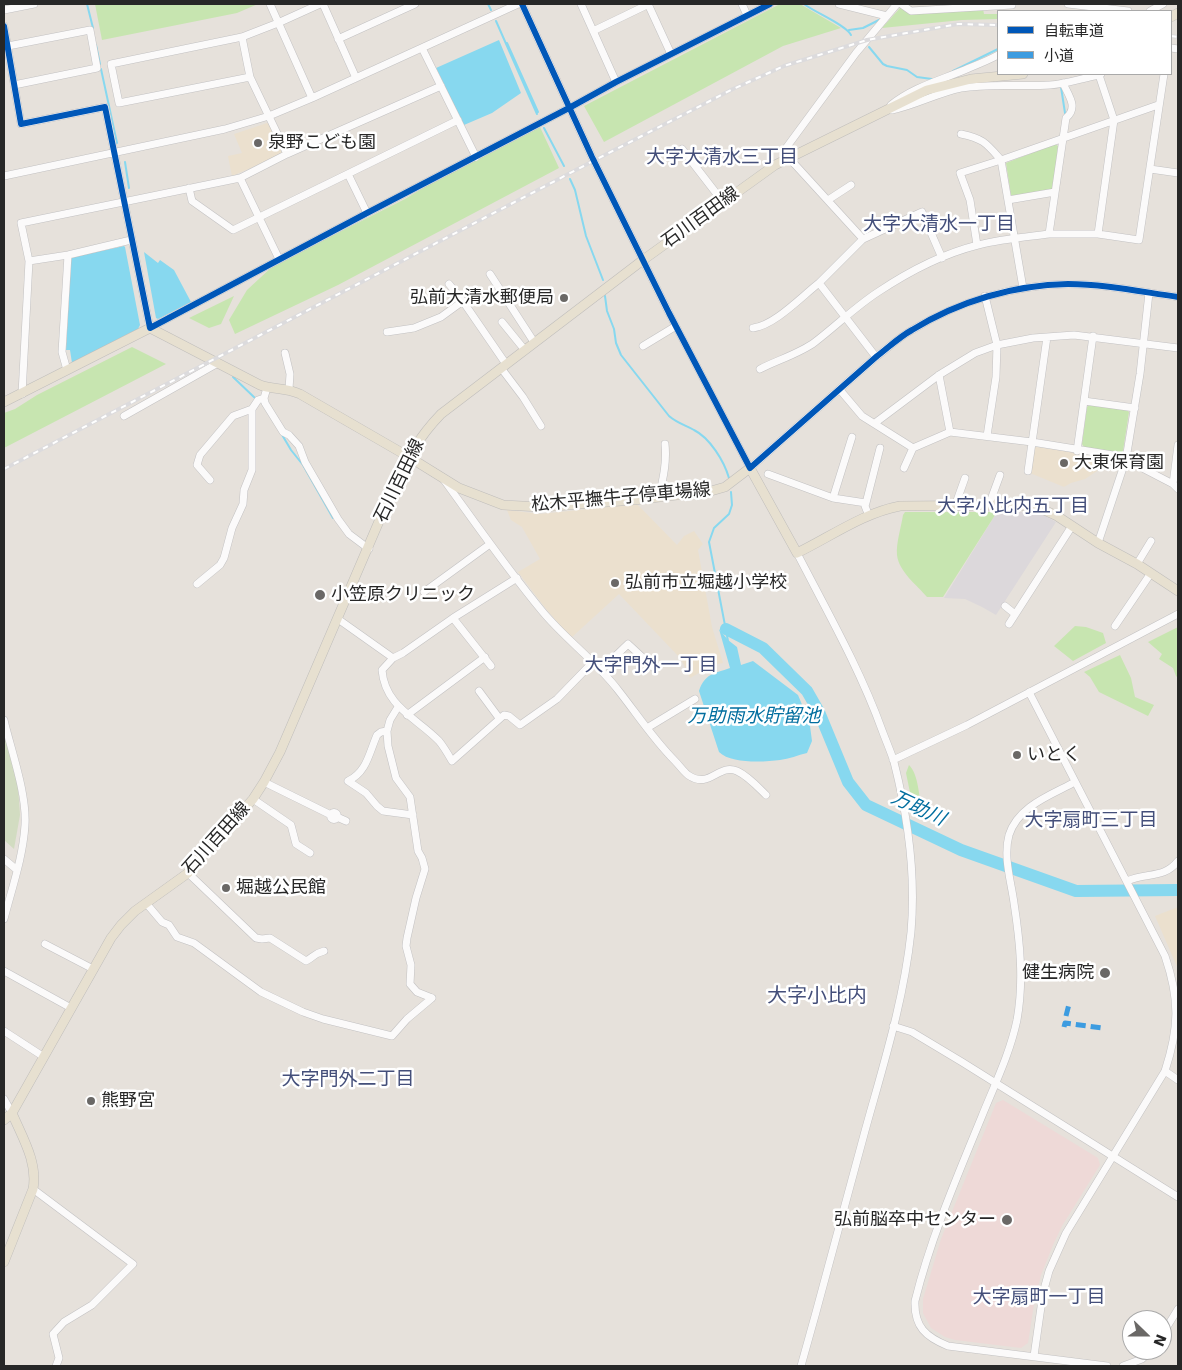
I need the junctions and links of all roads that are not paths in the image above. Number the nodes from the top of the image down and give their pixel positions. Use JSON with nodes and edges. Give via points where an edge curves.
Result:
{"nodes":[{"id":1,"x":34,"y":4,"type":"edge"},
{"id":2,"x":270,"y":4,"type":"edge"},
{"id":3,"x":321,"y":4,"type":"edge"},
{"id":4,"x":415,"y":4,"type":"edge"},
{"id":5,"x":518,"y":4,"type":"edge"},
{"id":6,"x":522,"y":4,"type":"edge"},
{"id":7,"x":581,"y":4,"type":"edge"},
{"id":8,"x":648,"y":4,"type":"edge"},
{"id":9,"x":742,"y":4,"type":"edge"},
{"id":10,"x":770,"y":4,"type":"edge"},
{"id":11,"x":843,"y":4,"type":"edge"},
{"id":12,"x":897,"y":4,"type":"edge"},
{"id":13,"x":901,"y":4,"type":"edge"},
{"id":14,"x":1012,"y":4,"type":"edge"},
{"id":15,"x":1068,"y":4,"type":"edge"},
{"id":16,"x":1073,"y":4,"type":"edge"},
{"id":17,"x":1163,"y":4,"type":"edge"},
{"id":18,"x":1125,"y":8,"type":"edge"},
{"id":19,"x":4,"y":10,"type":"edge"},
{"id":20,"x":1152,"y":10,"type":"edge"},
{"id":21,"x":747,"y":15,"type":"junction"},
{"id":22,"x":887,"y":16,"type":"junction"},
{"id":23,"x":278,"y":23,"type":"junction"},
{"id":24,"x":4,"y":26,"type":"edge"},
{"id":25,"x":593,"y":31,"type":"junction"},
{"id":26,"x":242,"y":37,"type":"junction"},
{"id":27,"x":338,"y":39,"type":"junction"},
{"id":28,"x":8,"y":46,"type":"junction"},
{"id":29,"x":422,"y":48,"type":"junction"},
{"id":30,"x":671,"y":54,"type":"junction"},
{"id":31,"x":997,"y":55,"type":"edge"},
{"id":32,"x":1013,"y":75,"type":"edge"},
{"id":33,"x":1096,"y":75,"type":"edge"},
{"id":34,"x":1100,"y":75,"type":"edge"},
{"id":35,"x":1164,"y":75,"type":"edge"},
{"id":36,"x":250,"y":77,"type":"junction"},
{"id":37,"x":356,"y":78,"type":"junction"},
{"id":38,"x":616,"y":82,"type":"junction"},
{"id":39,"x":1063,"y":83,"type":"junction"},
{"id":40,"x":14,"y":85,"type":"junction"},
{"id":41,"x":441,"y":86,"type":"junction"},
{"id":42,"x":312,"y":98,"type":"junction"},
{"id":43,"x":1158,"y":105,"type":"junction"},
{"id":44,"x":569,"y":108,"type":"junction"},
{"id":45,"x":881,"y":113,"type":"junction"},
{"id":46,"x":269,"y":116,"type":"junction"},
{"id":47,"x":458,"y":120,"type":"junction"},
{"id":48,"x":1114,"y":120,"type":"junction"},
{"id":49,"x":961,"y":134,"type":"dead end"},
{"id":50,"x":1063,"y":138,"type":"junction"},
{"id":51,"x":682,"y":149,"type":"dead end"},
{"id":52,"x":114,"y":153,"type":"junction"},
{"id":53,"x":286,"y":154,"type":"junction"},
{"id":54,"x":476,"y":157,"type":"junction"},
{"id":55,"x":789,"y":158,"type":"junction"},
{"id":56,"x":1002,"y":160,"type":"junction"},
{"id":57,"x":1150,"y":169,"type":"junction"},
{"id":58,"x":1178,"y":173,"type":"edge"},
{"id":59,"x":348,"y":174,"type":"junction"},
{"id":60,"x":4,"y":176,"type":"edge"},
{"id":61,"x":240,"y":178,"type":"junction"},
{"id":62,"x":851,"y":185,"type":"dead end"},
{"id":63,"x":189,"y":188,"type":"junction"},
{"id":64,"x":1055,"y":192,"type":"junction"},
{"id":65,"x":828,"y":200,"type":"junction"},
{"id":66,"x":1008,"y":200,"type":"junction"},
{"id":67,"x":125,"y":201,"type":"junction"},
{"id":68,"x":723,"y":202,"type":"junction"},
{"id":69,"x":367,"y":213,"type":"junction"},
{"id":70,"x":259,"y":216,"type":"junction"},
{"id":71,"x":1050,"y":234,"type":"junction"},
{"id":72,"x":1098,"y":234,"type":"junction"},
{"id":73,"x":1014,"y":238,"type":"junction"},
{"id":74,"x":863,"y":239,"type":"junction"},
{"id":75,"x":132,"y":240,"type":"junction"},
{"id":76,"x":977,"y":245,"type":"junction"},
{"id":77,"x":68,"y":254,"type":"junction"},
{"id":78,"x":942,"y":258,"type":"junction"},
{"id":79,"x":278,"y":259,"type":"junction"},
{"id":80,"x":643,"y":260,"type":"junction"},
{"id":81,"x":29,"y":261,"type":"junction"},
{"id":82,"x":490,"y":274,"type":"dead end"},
{"id":83,"x":819,"y":283,"type":"junction"},
{"id":84,"x":450,"y":284,"type":"dead end"},
{"id":85,"x":1023,"y":288,"type":"junction"},
{"id":86,"x":1149,"y":293,"type":"junction"},
{"id":87,"x":985,"y":296,"type":"junction"},
{"id":88,"x":1178,"y":297,"type":"edge"},
{"id":89,"x":463,"y":301,"type":"junction"},
{"id":90,"x":844,"y":317,"type":"junction"},
{"id":91,"x":502,"y":322,"type":"dead end"},
{"id":92,"x":676,"y":326,"type":"junction"},
{"id":93,"x":150,"y":328,"type":"junction"},
{"id":94,"x":753,"y":328,"type":"dead end"},
{"id":95,"x":387,"y":332,"type":"dead end"},
{"id":96,"x":1094,"y":336,"type":"junction"},
{"id":97,"x":1047,"y":337,"type":"junction"},
{"id":98,"x":534,"y":342,"type":"junction"},
{"id":99,"x":1144,"y":343,"type":"junction"},
{"id":100,"x":997,"y":345,"type":"junction"},
{"id":101,"x":642,"y":346,"type":"dead end"},
{"id":102,"x":1178,"y":348,"type":"edge"},
{"id":103,"x":524,"y":349,"type":"junction"},
{"id":104,"x":285,"y":354,"type":"dead end"},
{"id":105,"x":876,"y":357,"type":"junction"},
{"id":106,"x":218,"y":364,"type":"junction"},
{"id":107,"x":503,"y":366,"type":"junction"},
{"id":108,"x":760,"y":369,"type":"dead end"},
{"id":109,"x":67,"y":370,"type":"junction"},
{"id":110,"x":938,"y":375,"type":"junction"},
{"id":111,"x":267,"y":388,"type":"junction"},
{"id":112,"x":289,"y":389,"type":"junction"},
{"id":113,"x":840,"y":390,"type":"junction"},
{"id":114,"x":22,"y":394,"type":"junction"},
{"id":115,"x":264,"y":398,"type":"junction"},
{"id":116,"x":1084,"y":401,"type":"junction"},
{"id":117,"x":4,"y":402,"type":"edge"},
{"id":118,"x":252,"y":408,"type":"junction"},
{"id":119,"x":1135,"y":408,"type":"junction"},
{"id":120,"x":124,"y":416,"type":"dead end"},
{"id":121,"x":875,"y":424,"type":"junction"},
{"id":122,"x":541,"y":426,"type":"dead end"},
{"id":123,"x":950,"y":432,"type":"junction"},
{"id":124,"x":986,"y":436,"type":"junction"},
{"id":125,"x":852,"y":437,"type":"dead end"},
{"id":126,"x":1032,"y":442,"type":"junction"},
{"id":127,"x":665,"y":444,"type":"dead end"},
{"id":128,"x":1178,"y":445,"type":"edge"},
{"id":129,"x":880,"y":448,"type":"dead end"},
{"id":130,"x":913,"y":448,"type":"junction"},
{"id":131,"x":1077,"y":450,"type":"junction"},
{"id":132,"x":409,"y":457,"type":"junction"},
{"id":133,"x":1126,"y":459,"type":"junction"},
{"id":134,"x":750,"y":468,"type":"junction"},
{"id":135,"x":904,"y":468,"type":"dead end"},
{"id":136,"x":1028,"y":471,"type":"dead end"},
{"id":137,"x":768,"y":474,"type":"dead end"},
{"id":138,"x":1000,"y":475,"type":"dead end"},
{"id":139,"x":965,"y":478,"type":"dead end"},
{"id":140,"x":210,"y":480,"type":"dead end"},
{"id":141,"x":444,"y":480,"type":"junction"},
{"id":142,"x":1176,"y":486,"type":"edge"},
{"id":143,"x":659,"y":497,"type":"junction"},
{"id":144,"x":833,"y":498,"type":"junction"},
{"id":145,"x":866,"y":503,"type":"junction"},
{"id":146,"x":989,"y":505,"type":"junction"},
{"id":147,"x":955,"y":506,"type":"junction"},
{"id":148,"x":869,"y":516,"type":"junction"},
{"id":149,"x":1072,"y":526,"type":"junction"},
{"id":150,"x":1151,"y":541,"type":"dead end"},
{"id":151,"x":1098,"y":543,"type":"junction"},
{"id":152,"x":490,"y":544,"type":"junction"},
{"id":153,"x":368,"y":549,"type":"junction"},
{"id":154,"x":797,"y":553,"type":"junction"},
{"id":155,"x":1137,"y":564,"type":"junction"},
{"id":156,"x":1151,"y":573,"type":"junction"},
{"id":157,"x":517,"y":578,"type":"junction"},
{"id":158,"x":197,"y":584,"type":"dead end"},
{"id":159,"x":1178,"y":591,"type":"edge"},
{"id":160,"x":424,"y":592,"type":"dead end"},
{"id":161,"x":1005,"y":606,"type":"dead end"},
{"id":162,"x":1015,"y":614,"type":"junction"},
{"id":163,"x":1178,"y":614,"type":"edge"},
{"id":164,"x":453,"y":618,"type":"junction"},
{"id":165,"x":338,"y":619,"type":"junction"},
{"id":166,"x":1009,"y":624,"type":"dead end"},
{"id":167,"x":1115,"y":626,"type":"dead end"},
{"id":168,"x":393,"y":658,"type":"junction"},
{"id":169,"x":484,"y":658,"type":"junction"},
{"id":170,"x":592,"y":663,"type":"junction"},
{"id":171,"x":491,"y":666,"type":"dead end"},
{"id":172,"x":654,"y":668,"type":"dead end"},
{"id":173,"x":601,"y":670,"type":"junction"},
{"id":174,"x":479,"y":691,"type":"dead end"},
{"id":175,"x":1029,"y":692,"type":"junction"},
{"id":176,"x":695,"y":699,"type":"dead end"},
{"id":177,"x":398,"y":708,"type":"junction"},
{"id":178,"x":406,"y":715,"type":"junction"},
{"id":179,"x":499,"y":718,"type":"junction"},
{"id":180,"x":4,"y":720,"type":"edge"},
{"id":181,"x":647,"y":728,"type":"junction"},
{"id":182,"x":387,"y":731,"type":"junction"},
{"id":183,"x":893,"y":760,"type":"junction"},
{"id":184,"x":264,"y":782,"type":"junction"},
{"id":185,"x":1075,"y":782,"type":"junction"},
{"id":186,"x":766,"y":795,"type":"dead end"},
{"id":187,"x":252,"y":799,"type":"junction"},
{"id":188,"x":413,"y":815,"type":"junction"},
{"id":189,"x":346,"y":821,"type":"dead end"},
{"id":190,"x":310,"y":853,"type":"dead end"},
{"id":191,"x":4,"y":859,"type":"edge"},
{"id":192,"x":1178,"y":861,"type":"edge"},
{"id":193,"x":17,"y":870,"type":"junction"},
{"id":194,"x":188,"y":874,"type":"junction"},
{"id":195,"x":1129,"y":884,"type":"junction"},
{"id":196,"x":146,"y":903,"type":"junction"},
{"id":197,"x":4,"y":919,"type":"edge"},
{"id":198,"x":45,"y":944,"type":"dead end"},
{"id":199,"x":324,"y":951,"type":"dead end"},
{"id":200,"x":93,"y":969,"type":"junction"},
{"id":201,"x":4,"y":971,"type":"edge"},
{"id":202,"x":1176,"y":981,"type":"edge"},
{"id":203,"x":71,"y":1008,"type":"junction"},
{"id":204,"x":893,"y":1026,"type":"junction"},
{"id":205,"x":1177,"y":1030,"type":"edge"},
{"id":206,"x":4,"y":1031,"type":"edge"},
{"id":207,"x":44,"y":1057,"type":"junction"},
{"id":208,"x":1165,"y":1071,"type":"junction"},
{"id":209,"x":1178,"y":1080,"type":"edge"},
{"id":210,"x":995,"y":1084,"type":"junction"},
{"id":211,"x":4,"y":1099,"type":"edge"},
{"id":212,"x":6,"y":1118,"type":"edge"},
{"id":213,"x":1113,"y":1156,"type":"junction"},
{"id":214,"x":33,"y":1189,"type":"junction"},
{"id":215,"x":1178,"y":1197,"type":"edge"},
{"id":216,"x":4,"y":1262,"type":"edge"},
{"id":217,"x":1034,"y":1356,"type":"junction"},
{"id":218,"x":1142,"y":1360,"type":"edge"},
{"id":219,"x":56,"y":1366,"type":"edge"},
{"id":220,"x":801,"y":1366,"type":"edge"},
{"id":221,"x":1107,"y":1366,"type":"edge"},
{"id":222,"x":1123,"y":1366,"type":"edge"}],
"edges":[{"from":1,"to":19,"type":"street"},
{"from":2,"to":23,"type":"street"},
{"from":3,"to":23,"type":"street"},
{"from":3,"to":27,"type":"street"},
{"from":4,"to":27,"type":"street"},
{"from":5,"to":29,"type":"street"},
{"from":6,"to":44,"type":"street"},
{"from":7,"to":25,"type":"street"},
{"from":8,"to":25,"type":"street"},
{"from":8,"to":30,"type":"street"},
{"from":9,"to":21,"type":"street"},
{"from":10,"to":21,"type":"street"},
{"from":11,"to":22,"type":"street"},
{"from":12,"to":22,"type":"street"},
{"from":13,"to":14,"type":"street","via":[[911,11]]},
{"from":15,"to":16,"type":"street"},
{"from":16,"to":18,"type":"street"},
{"from":17,"to":20,"type":"street"},
{"from":21,"to":30,"type":"street"},
{"from":22,"to":55,"type":"street","via":[[786,148]]},
{"from":23,"to":26,"type":"street"},
{"from":23,"to":42,"type":"street"},
{"from":24,"to":28,"type":"street"},
{"from":25,"to":38,"type":"street"},
{"from":26,"to":36,"type":"street"},
{"from":26,"to":36,"type":"street","via":[[111,64],[119,103]]},
{"from":27,"to":37,"type":"street"},
{"from":28,"to":40,"type":"street"},
{"from":28,"to":40,"type":"street","via":[[90,30],[98,68]]},
{"from":29,"to":37,"type":"street"},
{"from":29,"to":41,"type":"street"},
{"from":30,"to":38,"type":"street"},
{"from":31,"to":45,"type":"street","via":[[904,95]]},
{"from":32,"to":45,"type":"main road","name":"石川百田線","via":[[971,79],[928,90]]},
{"from":33,"to":39,"type":"street"},
{"from":34,"to":48,"type":"street"},
{"from":35,"to":43,"type":"street"},
{"from":36,"to":46,"type":"street"},
{"from":37,"to":42,"type":"street"},
{"from":38,"to":44,"type":"street"},
{"from":39,"to":45,"type":"street","via":[[961,88]]},
{"from":39,"to":50,"type":"street","via":[[1074,106],[1066,118]]},
{"from":40,"to":52,"type":"street","via":[[21,124],[105,107]]},
{"from":41,"to":47,"type":"street"},
{"from":41,"to":53,"type":"street"},
{"from":42,"to":46,"type":"street"},
{"from":43,"to":48,"type":"street"},
{"from":43,"to":57,"type":"street"},
{"from":44,"to":54,"type":"street"},
{"from":44,"to":80,"type":"street"},
{"from":45,"to":55,"type":"main road","name":"石川百田線"},
{"from":46,"to":52,"type":"street","via":[[225,130]]},
{"from":46,"to":53,"type":"street"},
{"from":47,"to":54,"type":"street"},
{"from":47,"to":59,"type":"street"},
{"from":48,"to":50,"type":"street"},
{"from":48,"to":72,"type":"street"},
{"from":49,"to":56,"type":"street","via":[[978,138]]},
{"from":50,"to":56,"type":"street"},
{"from":50,"to":64,"type":"street"},
{"from":51,"to":68,"type":"street"},
{"from":52,"to":60,"type":"street"},
{"from":52,"to":67,"type":"street"},
{"from":53,"to":61,"type":"street"},
{"from":54,"to":69,"type":"street"},
{"from":55,"to":65,"type":"street"},
{"from":55,"to":68,"type":"main road","name":"石川百田線"},
{"from":56,"to":66,"type":"street"},
{"from":56,"to":76,"type":"street","via":[[960,173],[970,200]]},
{"from":57,"to":58,"type":"street"},
{"from":57,"to":72,"type":"street","via":[[1139,240]]},
{"from":59,"to":69,"type":"street"},
{"from":59,"to":70,"type":"street"},
{"from":61,"to":63,"type":"street"},
{"from":61,"to":70,"type":"street"},
{"from":62,"to":65,"type":"street"},
{"from":63,"to":67,"type":"street"},
{"from":63,"to":70,"type":"street","via":[[192,201],[232,230]]},
{"from":64,"to":66,"type":"street"},
{"from":64,"to":71,"type":"street"},
{"from":65,"to":74,"type":"street"},
{"from":66,"to":73,"type":"street"},
{"from":67,"to":75,"type":"street"},
{"from":67,"to":81,"type":"street","via":[[21,223]]},
{"from":68,"to":80,"type":"main road","name":"石川百田線"},
{"from":69,"to":79,"type":"street"},
{"from":70,"to":79,"type":"street"},
{"from":71,"to":72,"type":"street"},
{"from":71,"to":73,"type":"street"},
{"from":73,"to":76,"type":"street"},
{"from":73,"to":85,"type":"street"},
{"from":74,"to":78,"type":"street","via":[[922,212]]},
{"from":74,"to":83,"type":"street"},
{"from":75,"to":77,"type":"street"},
{"from":75,"to":93,"type":"street"},
{"from":76,"to":78,"type":"street"},
{"from":77,"to":81,"type":"street"},
{"from":77,"to":109,"type":"street","via":[[62,352]]},
{"from":78,"to":90,"type":"street","via":[[899,279]]},
{"from":79,"to":93,"type":"street"},
{"from":80,"to":92,"type":"street"},
{"from":80,"to":98,"type":"main road","name":"石川百田線"},
{"from":81,"to":114,"type":"street"},
{"from":82,"to":98,"type":"street","via":[[499,283]]},
{"from":83,"to":90,"type":"street"},
{"from":83,"to":94,"type":"street","via":[[774,319],[762,327]]},
{"from":84,"to":89,"type":"street"},
{"from":85,"to":86,"type":"street","via":[[1069,284]]},
{"from":85,"to":87,"type":"street"},
{"from":86,"to":88,"type":"street"},
{"from":86,"to":99,"type":"street"},
{"from":87,"to":100,"type":"street"},
{"from":87,"to":105,"type":"street","via":[[930,319]]},
{"from":89,"to":95,"type":"street","via":[[441,317],[404,331]]},
{"from":89,"to":107,"type":"street"},
{"from":90,"to":105,"type":"street"},
{"from":90,"to":108,"type":"street","via":[[813,344]]},
{"from":91,"to":103,"type":"street"},
{"from":92,"to":101,"type":"street"},
{"from":92,"to":134,"type":"street"},
{"from":93,"to":106,"type":"main road","name":"松木平撫牛子停車場線"},
{"from":93,"to":109,"type":"main road"},
{"from":96,"to":97,"type":"street"},
{"from":96,"to":99,"type":"street"},
{"from":96,"to":116,"type":"street"},
{"from":97,"to":100,"type":"street"},
{"from":97,"to":126,"type":"street"},
{"from":98,"to":103,"type":"main road","name":"石川百田線"},
{"from":99,"to":102,"type":"street"},
{"from":99,"to":119,"type":"street"},
{"from":100,"to":110,"type":"street","via":[[975,353]]},
{"from":100,"to":124,"type":"street","via":[[992,414]]},
{"from":103,"to":107,"type":"main road","name":"石川百田線"},
{"from":104,"to":112,"type":"street","via":[[290,374]]},
{"from":105,"to":113,"type":"street"},
{"from":106,"to":111,"type":"main road","name":"松木平撫牛子停車場線"},
{"from":106,"to":120,"type":"street"},
{"from":107,"to":122,"type":"street"},
{"from":107,"to":132,"type":"main road","name":"石川百田線","via":[[441,414]]},
{"from":109,"to":114,"type":"main road"},
{"from":110,"to":121,"type":"street"},
{"from":110,"to":123,"type":"street"},
{"from":111,"to":112,"type":"main road","name":"松木平撫牛子停車場線"},
{"from":111,"to":115,"type":"street"},
{"from":112,"to":132,"type":"main road","name":"松木平撫牛子停車場線"},
{"from":113,"to":121,"type":"street","via":[[862,416]]},
{"from":113,"to":134,"type":"street"},
{"from":114,"to":117,"type":"main road"},
{"from":115,"to":118,"type":"street"},
{"from":115,"to":153,"type":"street","via":[[283,432],[299,446],[338,519],[349,534]]},
{"from":116,"to":119,"type":"street"},
{"from":116,"to":131,"type":"street"},
{"from":118,"to":140,"type":"street","via":[[233,416],[200,455],[197,465]]},
{"from":118,"to":158,"type":"street","via":[[252,470],[244,490],[243,504],[220,565]]},
{"from":119,"to":133,"type":"street"},
{"from":121,"to":130,"type":"street"},
{"from":123,"to":124,"type":"street"},
{"from":123,"to":130,"type":"street"},
{"from":124,"to":126,"type":"street"},
{"from":125,"to":144,"type":"street"},
{"from":126,"to":131,"type":"street"},
{"from":126,"to":136,"type":"street"},
{"from":127,"to":143,"type":"street"},
{"from":128,"to":142,"type":"street"},
{"from":129,"to":145,"type":"street"},
{"from":130,"to":135,"type":"street"},
{"from":131,"to":133,"type":"street"},
{"from":132,"to":141,"type":"main road","name":"松木平撫牛子停車場線"},
{"from":132,"to":153,"type":"main road","name":"石川百田線"},
{"from":133,"to":142,"type":"street"},
{"from":133,"to":151,"type":"street"},
{"from":134,"to":143,"type":"main road","name":"松木平撫牛子停車場線","via":[[725,487]]},
{"from":134,"to":154,"type":"main road"},
{"from":137,"to":144,"type":"street"},
{"from":138,"to":146,"type":"street"},
{"from":139,"to":147,"type":"street"},
{"from":141,"to":143,"type":"main road","name":"松木平撫牛子停車場線","via":[[491,502],[517,506],[541,507]]},
{"from":141,"to":152,"type":"street"},
{"from":144,"to":145,"type":"street"},
{"from":145,"to":148,"type":"street"},
{"from":146,"to":147,"type":"main road"},
{"from":146,"to":149,"type":"main road","via":[[1032,506]]},
{"from":147,"to":148,"type":"main road","via":[[900,506]]},
{"from":148,"to":154,"type":"main road"},
{"from":149,"to":151,"type":"main road"},
{"from":149,"to":162,"type":"street"},
{"from":150,"to":155,"type":"street"},
{"from":151,"to":155,"type":"main road"},
{"from":152,"to":157,"type":"street"},
{"from":152,"to":160,"type":"street"},
{"from":153,"to":165,"type":"main road","name":"石川百田線"},
{"from":154,"to":183,"type":"street","via":[[858,671]]},
{"from":155,"to":156,"type":"main road"},
{"from":156,"to":159,"type":"main road"},
{"from":156,"to":167,"type":"street"},
{"from":157,"to":164,"type":"street"},
{"from":157,"to":170,"type":"street","via":[[554,624]]},
{"from":161,"to":162,"type":"street"},
{"from":162,"to":166,"type":"street"},
{"from":163,"to":175,"type":"street"},
{"from":164,"to":168,"type":"street"},
{"from":164,"to":169,"type":"street"},
{"from":165,"to":168,"type":"street"},
{"from":165,"to":184,"type":"main road","name":"石川百田線"},
{"from":168,"to":177,"type":"street","via":[[382,670],[383,681]]},
{"from":169,"to":171,"type":"street"},
{"from":169,"to":178,"type":"street"},
{"from":170,"to":173,"type":"street"},
{"from":170,"to":179,"type":"street","via":[[557,699],[520,725],[509,716]]},
{"from":172,"to":173,"type":"street","via":[[628,644]]},
{"from":173,"to":181,"type":"street"},
{"from":174,"to":179,"type":"street"},
{"from":175,"to":183,"type":"street"},
{"from":175,"to":185,"type":"street"},
{"from":176,"to":181,"type":"street"},
{"from":177,"to":178,"type":"street"},
{"from":177,"to":182,"type":"street"},
{"from":178,"to":179,"type":"street","via":[[437,740],[452,761]]},
{"from":180,"to":193,"type":"street","via":[[25,808]]},
{"from":181,"to":186,"type":"street","via":[[688,774],[708,780],[723,771],[735,770]]},
{"from":182,"to":188,"type":"street","via":[[396,778],[410,797]]},
{"from":182,"to":188,"type":"street","via":[[377,735],[363,770],[348,781],[366,793],[383,811]]},
{"from":183,"to":204,"type":"street","via":[[910,848],[911,931]]},
{"from":184,"to":187,"type":"main road","name":"石川百田線"},
{"from":184,"to":189,"type":"street"},
{"from":185,"to":195,"type":"street"},
{"from":185,"to":210,"type":"street","via":[[1031,805],[1018,818],[1010,833],[1007,858],[1021,988],[1014,1033]]},
{"from":187,"to":190,"type":"street","via":[[291,824],[296,844]]},
{"from":187,"to":194,"type":"main road","name":"石川百田線"},
{"from":188,"to":196,"type":"street","via":[[418,851],[425,870],[406,946],[411,965],[410,984],[417,992],[432,998],[406,1019],[392,1036],[323,1019],[261,992],[194,943],[178,938],[169,924],[162,922]]},
{"from":191,"to":193,"type":"street"},
{"from":192,"to":195,"type":"street","via":[[1172,870],[1136,877]]},
{"from":193,"to":197,"type":"street"},
{"from":194,"to":196,"type":"main road","name":"石川百田線"},
{"from":194,"to":199,"type":"street","via":[[256,938],[270,938],[306,961]]},
{"from":195,"to":202,"type":"street"},
{"from":196,"to":200,"type":"main road","name":"石川百田線","via":[[121,925]]},
{"from":198,"to":200,"type":"street"},
{"from":200,"to":203,"type":"main road","name":"石川百田線"},
{"from":201,"to":203,"type":"street"},
{"from":202,"to":205,"type":"street"},
{"from":203,"to":207,"type":"main road","name":"石川百田線"},
{"from":204,"to":210,"type":"street","via":[[912,1032]]},
{"from":204,"to":220,"type":"street"},
{"from":205,"to":208,"type":"street"},
{"from":206,"to":207,"type":"street"},
{"from":207,"to":212,"type":"main road","name":"石川百田線"},
{"from":208,"to":209,"type":"street"},
{"from":208,"to":213,"type":"street"},
{"from":210,"to":213,"type":"street"},
{"from":210,"to":217,"type":"street","via":[[929,1249],[915,1310],[926,1334],[948,1346]]},
{"from":211,"to":212,"type":"street"},
{"from":212,"to":214,"type":"main road","via":[[32,1160]]},
{"from":213,"to":215,"type":"street"},
{"from":213,"to":217,"type":"street","via":[[1069,1227],[1049,1271]]},
{"from":214,"to":216,"type":"main road"},
{"from":214,"to":219,"type":"street","via":[[134,1264],[92,1305],[64,1322],[53,1334],[59,1358]]},
{"from":217,"to":221,"type":"street"},
{"from":218,"to":222,"type":"street"}]}
